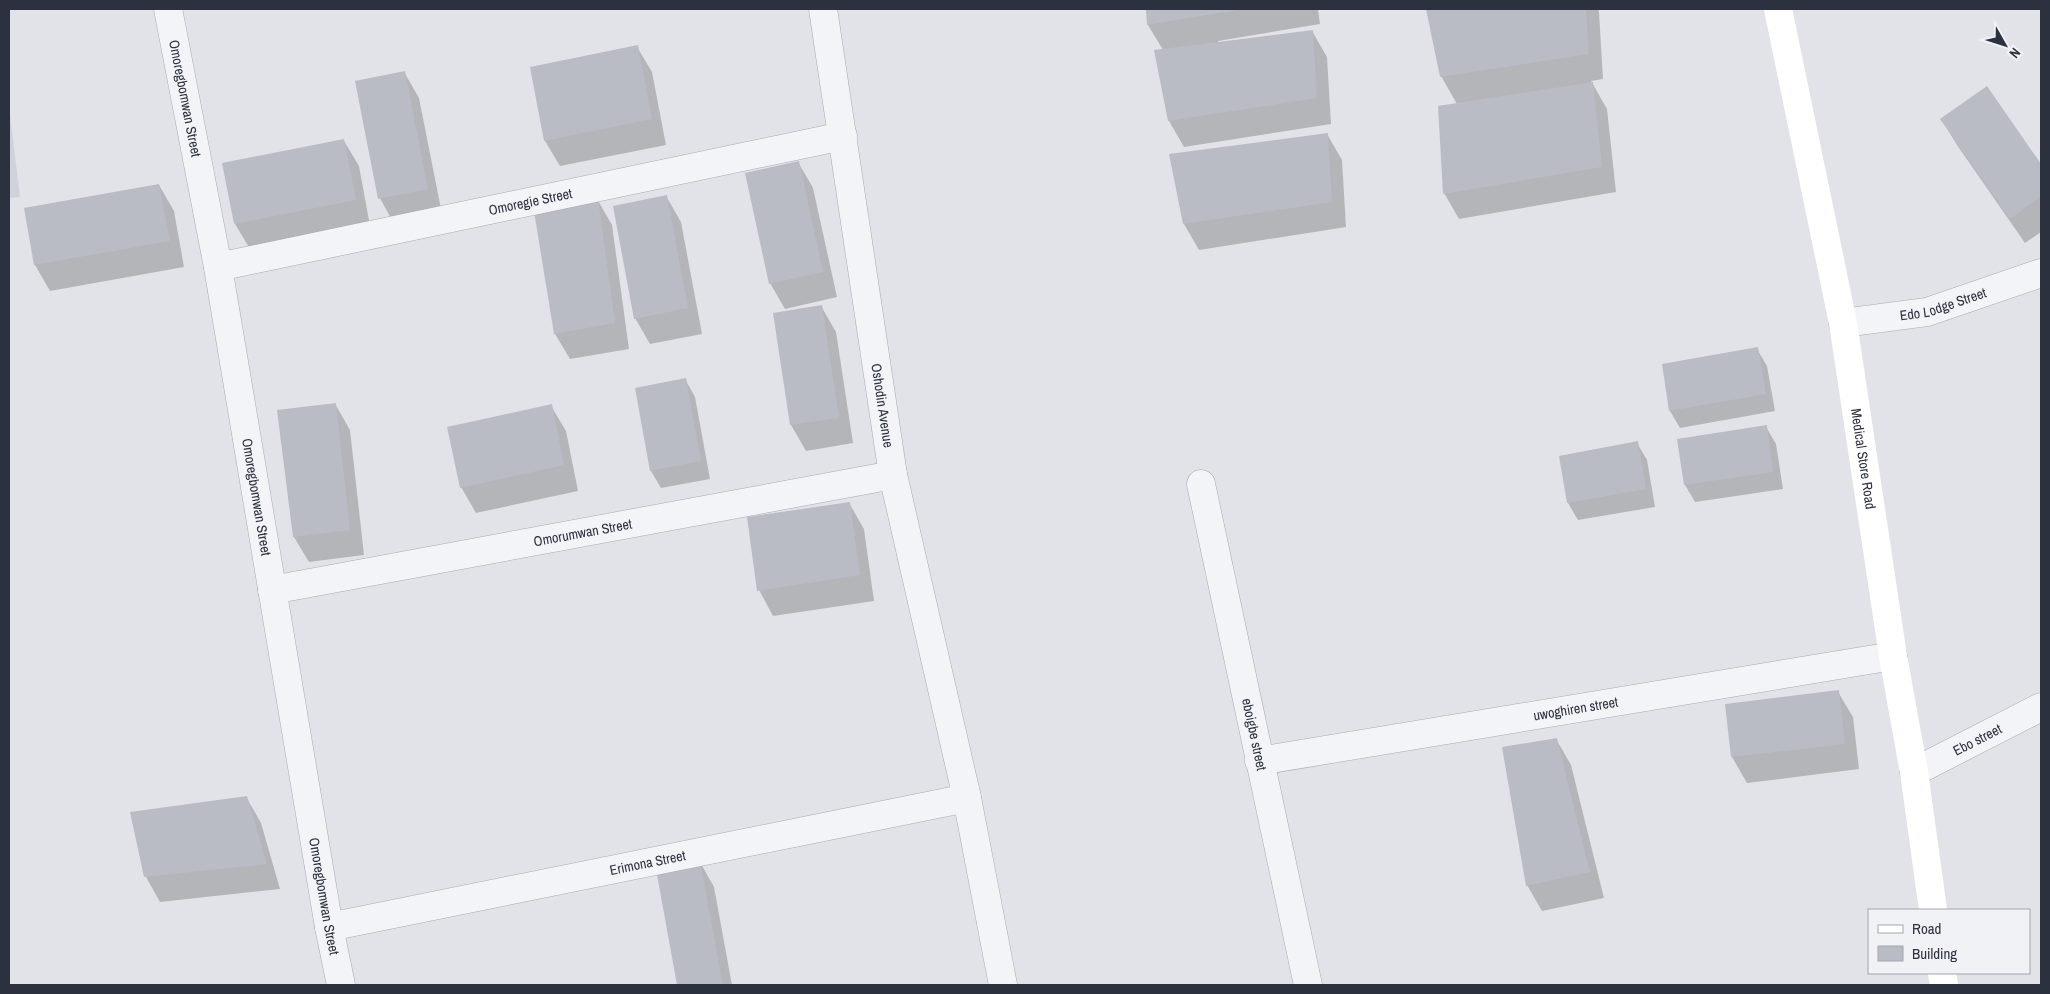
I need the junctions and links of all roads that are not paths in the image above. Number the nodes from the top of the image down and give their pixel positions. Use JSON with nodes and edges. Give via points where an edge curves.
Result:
{"nodes":[{"id":1,"x":168,"y":9,"type":"edge"},
{"id":2,"x":823,"y":9,"type":"edge"},
{"id":3,"x":1778,"y":9,"type":"edge"},
{"id":4,"x":843,"y":136,"type":"junction"},
{"id":5,"x":218,"y":267,"type":"junction"},
{"id":6,"x":2041,"y":273,"type":"edge"},
{"id":7,"x":1843,"y":323,"type":"junction"},
{"id":8,"x":893,"y":475,"type":"junction"},
{"id":9,"x":1201,"y":484,"type":"dead end"},
{"id":10,"x":272,"y":590,"type":"junction"},
{"id":11,"x":1894,"y":656,"type":"junction"},
{"id":12,"x":2041,"y":707,"type":"edge"},
{"id":13,"x":1259,"y":761,"type":"junction"},
{"id":14,"x":1914,"y":772,"type":"junction"},
{"id":15,"x":967,"y":798,"type":"junction"},
{"id":16,"x":1933,"y":909,"type":"edge"},
{"id":17,"x":329,"y":927,"type":"junction"},
{"id":18,"x":341,"y":985,"type":"edge"},
{"id":19,"x":1003,"y":985,"type":"edge"},
{"id":20,"x":1308,"y":985,"type":"edge"}],
"edges":[{"from":1,"to":5,"type":"street","name":"Omoregbomwan Street"},
{"from":2,"to":4,"type":"street","name":"Oshodin Avenue"},
{"from":3,"to":7,"type":"street","name":"Medical Store Road"},
{"from":4,"to":5,"type":"street","name":"Omoregie Street"},
{"from":4,"to":8,"type":"street","name":"Oshodin Avenue"},
{"from":5,"to":10,"type":"street","name":"Omoregbomwan Street"},
{"from":6,"to":7,"type":"street","name":"Edo Lodge Street","via":[[1927,312]]},
{"from":7,"to":11,"type":"street","name":"Medical Store Road"},
{"from":8,"to":10,"type":"street","name":"Omorumwan Street"},
{"from":8,"to":15,"type":"street","name":"Oshodin Avenue"},
{"from":9,"to":13,"type":"street","name":"eboigbe street"},
{"from":10,"to":17,"type":"street","name":"Omoregbomwan Street"},
{"from":11,"to":13,"type":"street","name":"uwoghiren street"},
{"from":11,"to":14,"type":"street","name":"Medical Store Road"},
{"from":12,"to":14,"type":"street","name":"Ebo street"},
{"from":13,"to":20,"type":"street","name":"eboigbe street"},
{"from":14,"to":16,"type":"street","name":"Medical Store Road"},
{"from":15,"to":17,"type":"street","name":"Erimona Street"},
{"from":15,"to":19,"type":"street","name":"Oshodin Avenue"},
{"from":17,"to":18,"type":"street","name":"Omoregbomwan Street"}]}
